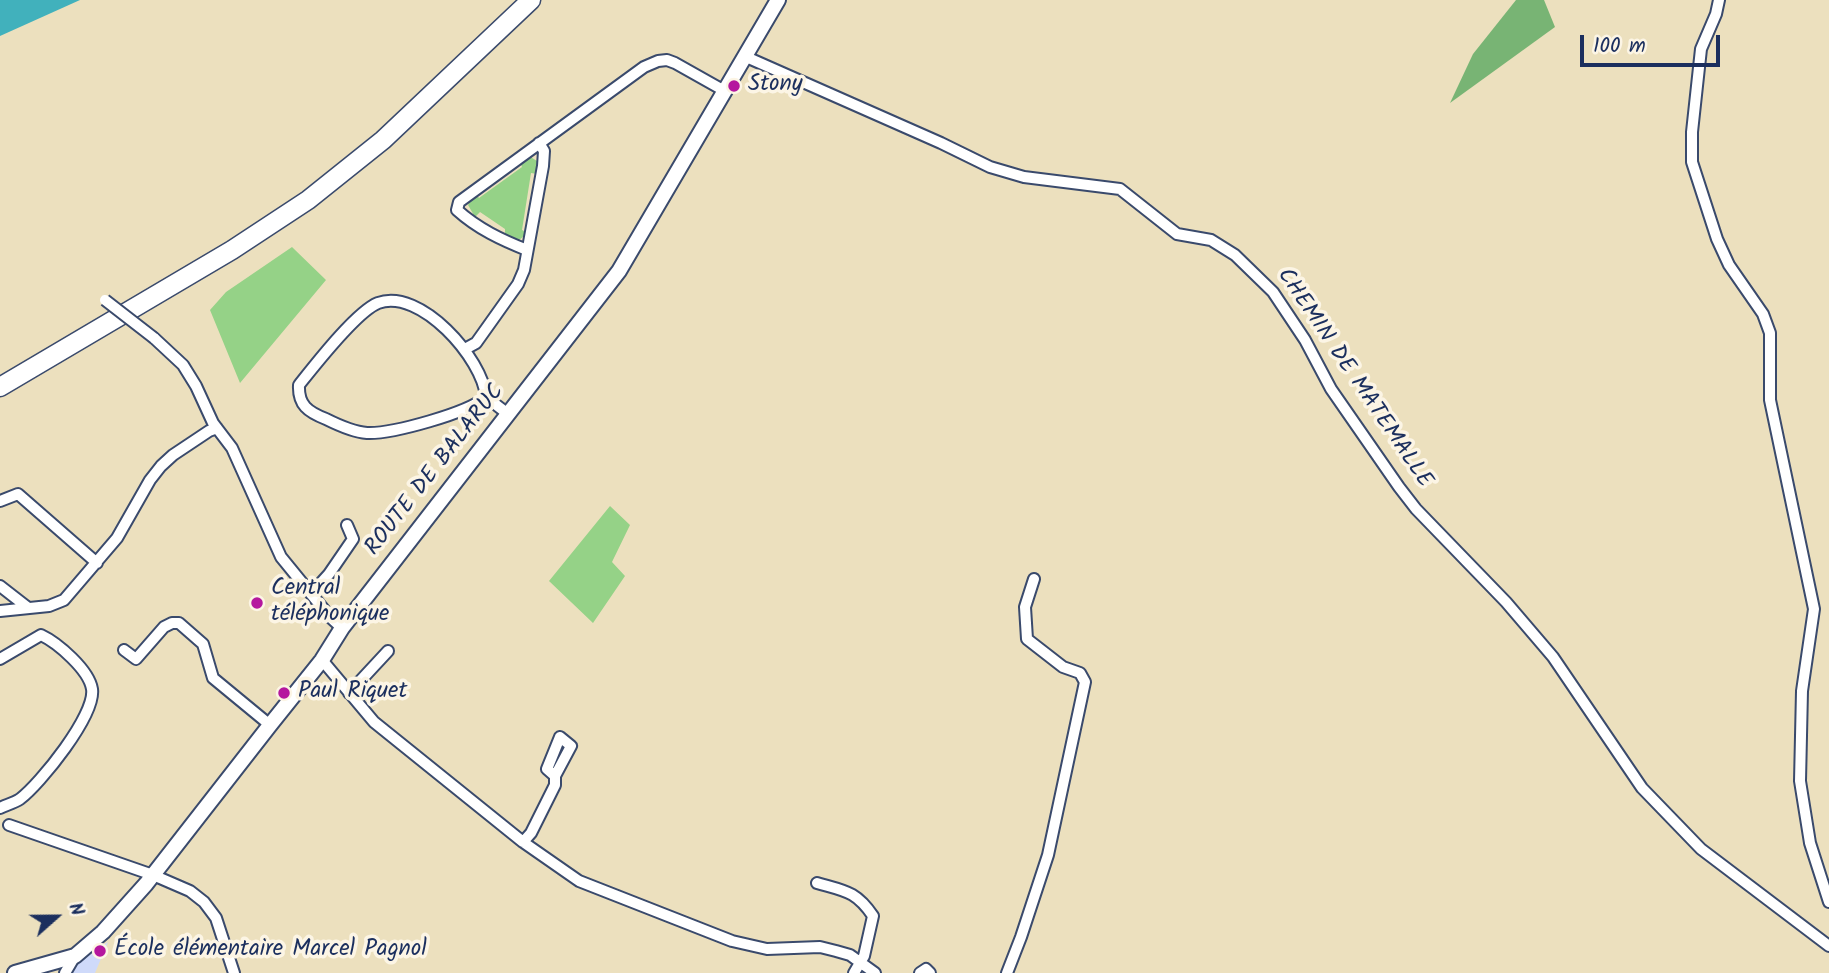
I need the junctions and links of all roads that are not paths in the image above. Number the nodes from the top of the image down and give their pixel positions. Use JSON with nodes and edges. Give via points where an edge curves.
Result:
{"nodes":[{"id":1,"x":531,"y":0,"type":"edge"},
{"id":2,"x":778,"y":0,"type":"edge"},
{"id":3,"x":1720,"y":0,"type":"edge"},
{"id":4,"x":744,"y":56,"type":"junction"},
{"id":5,"x":723,"y":90,"type":"junction"},
{"id":6,"x":540,"y":143,"type":"junction"},
{"id":7,"x":527,"y":250,"type":"junction"},
{"id":8,"x":105,"y":300,"type":"dead end"},
{"id":9,"x":465,"y":349,"type":"junction"},
{"id":10,"x":0,"y":387,"type":"edge"},
{"id":11,"x":486,"y":397,"type":"junction"},
{"id":12,"x":508,"y":414,"type":"junction"},
{"id":13,"x":217,"y":428,"type":"junction"},
{"id":14,"x":0,"y":501,"type":"edge"},
{"id":15,"x":347,"y":525,"type":"dead end"},
{"id":16,"x":97,"y":563,"type":"junction"},
{"id":17,"x":1034,"y":579,"type":"dead end"},
{"id":18,"x":0,"y":586,"type":"edge"},
{"id":19,"x":311,"y":594,"type":"junction"},
{"id":20,"x":27,"y":607,"type":"junction"},
{"id":21,"x":0,"y":611,"type":"edge"},
{"id":22,"x":342,"y":628,"type":"junction"},
{"id":23,"x":124,"y":650,"type":"dead end"},
{"id":24,"x":388,"y":651,"type":"dead end"},
{"id":25,"x":0,"y":659,"type":"edge"},
{"id":26,"x":322,"y":660,"type":"junction"},
{"id":27,"x":349,"y":693,"type":"junction"},
{"id":28,"x":270,"y":725,"type":"junction"},
{"id":29,"x":555,"y":776,"type":"dead end"},
{"id":30,"x":0,"y":807,"type":"edge"},
{"id":31,"x":9,"y":825,"type":"dead end"},
{"id":32,"x":523,"y":842,"type":"junction"},
{"id":33,"x":153,"y":875,"type":"junction"},
{"id":34,"x":817,"y":883,"type":"dead end"},
{"id":35,"x":1829,"y":902,"type":"edge"},
{"id":36,"x":1829,"y":946,"type":"edge"},
{"id":37,"x":75,"y":956,"type":"junction"},
{"id":38,"x":861,"y":961,"type":"junction"},
{"id":39,"x":15,"y":973,"type":"edge"},
{"id":40,"x":65,"y":973,"type":"edge"},
{"id":41,"x":234,"y":973,"type":"edge"},
{"id":42,"x":854,"y":973,"type":"edge"},
{"id":43,"x":875,"y":973,"type":"edge"},
{"id":44,"x":920,"y":973,"type":"edge"},
{"id":45,"x":930,"y":973,"type":"edge"},
{"id":46,"x":1007,"y":973,"type":"edge"}],
"edges":[{"from":1,"to":10,"type":"main road","via":[[383,140],[308,200]]},
{"from":2,"to":4,"type":"street","name":"ROUTE DE BALARUC"},
{"from":3,"to":35,"type":"street","via":[[1701,49],[1692,162],[1717,239],[1770,332],[1770,400],[1814,609],[1799,723],[1800,781],[1810,843]]},
{"from":4,"to":5,"type":"street","name":"ROUTE DE BALARUC"},
{"from":4,"to":36,"type":"street","name":"CHEMIN DE MATEMALLE","via":[[990,167],[1024,177],[1120,189],[1177,234],[1211,240],[1236,255],[1273,292],[1331,389],[1399,487],[1553,657],[1642,788],[1701,849]]},
{"from":5,"to":6,"type":"street","via":[[675,62],[658,61]]},
{"from":5,"to":12,"type":"street","name":"ROUTE DE BALARUC","via":[[619,271]]},
{"from":6,"to":7,"type":"street","via":[[544,166]]},
{"from":6,"to":7,"type":"street","via":[[459,202],[457,210],[486,232]]},
{"from":7,"to":9,"type":"street","via":[[524,270],[508,301],[476,343]]},
{"from":8,"to":13,"type":"street","bridge":true,"via":[[183,365]]},
{"from":9,"to":11,"type":"street","via":[[486,388]]},
{"from":9,"to":11,"type":"street","via":[[424,310],[405,302],[378,303],[315,365],[299,385],[298,397],[319,416],[366,433],[425,422],[479,404]]},
{"from":11,"to":12,"type":"street"},
{"from":12,"to":22,"type":"street","name":"ROUTE DE BALARUC"},
{"from":13,"to":16,"type":"street","via":[[161,466]]},
{"from":13,"to":19,"type":"street","via":[[232,448],[281,557]]},
{"from":14,"to":16,"type":"street","via":[[18,494]]},
{"from":15,"to":19,"type":"street","via":[[353,539]]},
{"from":16,"to":20,"type":"street","via":[[64,600]]},
{"from":17,"to":46,"type":"street","via":[[1025,607],[1027,639],[1063,667],[1080,673],[1085,682],[1048,855]]},
{"from":18,"to":20,"type":"street"},
{"from":19,"to":22,"type":"street"},
{"from":20,"to":21,"type":"street"},
{"from":22,"to":26,"type":"street","name":"ROUTE DE BALARUC"},
{"from":23,"to":28,"type":"street","via":[[136,659],[164,627],[179,623],[203,644],[213,678]]},
{"from":24,"to":27,"type":"street"},
{"from":25,"to":30,"type":"street","via":[[41,635],[73,659],[92,689],[74,736],[19,799]]},
{"from":26,"to":27,"type":"street"},
{"from":26,"to":28,"type":"street","name":"ROUTE DE BALARUC"},
{"from":27,"to":32,"type":"street","via":[[374,722]]},
{"from":28,"to":33,"type":"street","name":"ROUTE DE BALARUC"},
{"from":29,"to":32,"type":"street","via":[[555,785]]},
{"from":31,"to":33,"type":"street"},
{"from":32,"to":38,"type":"street","via":[[579,881],[732,942],[767,949],[820,947]]},
{"from":33,"to":37,"type":"street","name":"ROUTE DE BALARUC","via":[[103,932]]},
{"from":33,"to":41,"type":"street","via":[[204,902],[216,918]]},
{"from":34,"to":38,"type":"street","via":[[863,901],[873,916]]},
{"from":37,"to":39,"type":"street","name":"ROUTE DE BALARUC"},
{"from":37,"to":40,"type":"street"},
{"from":38,"to":42,"type":"street"},
{"from":38,"to":43,"type":"street"},
{"from":44,"to":45,"type":"street","via":[[926,969]]}]}
